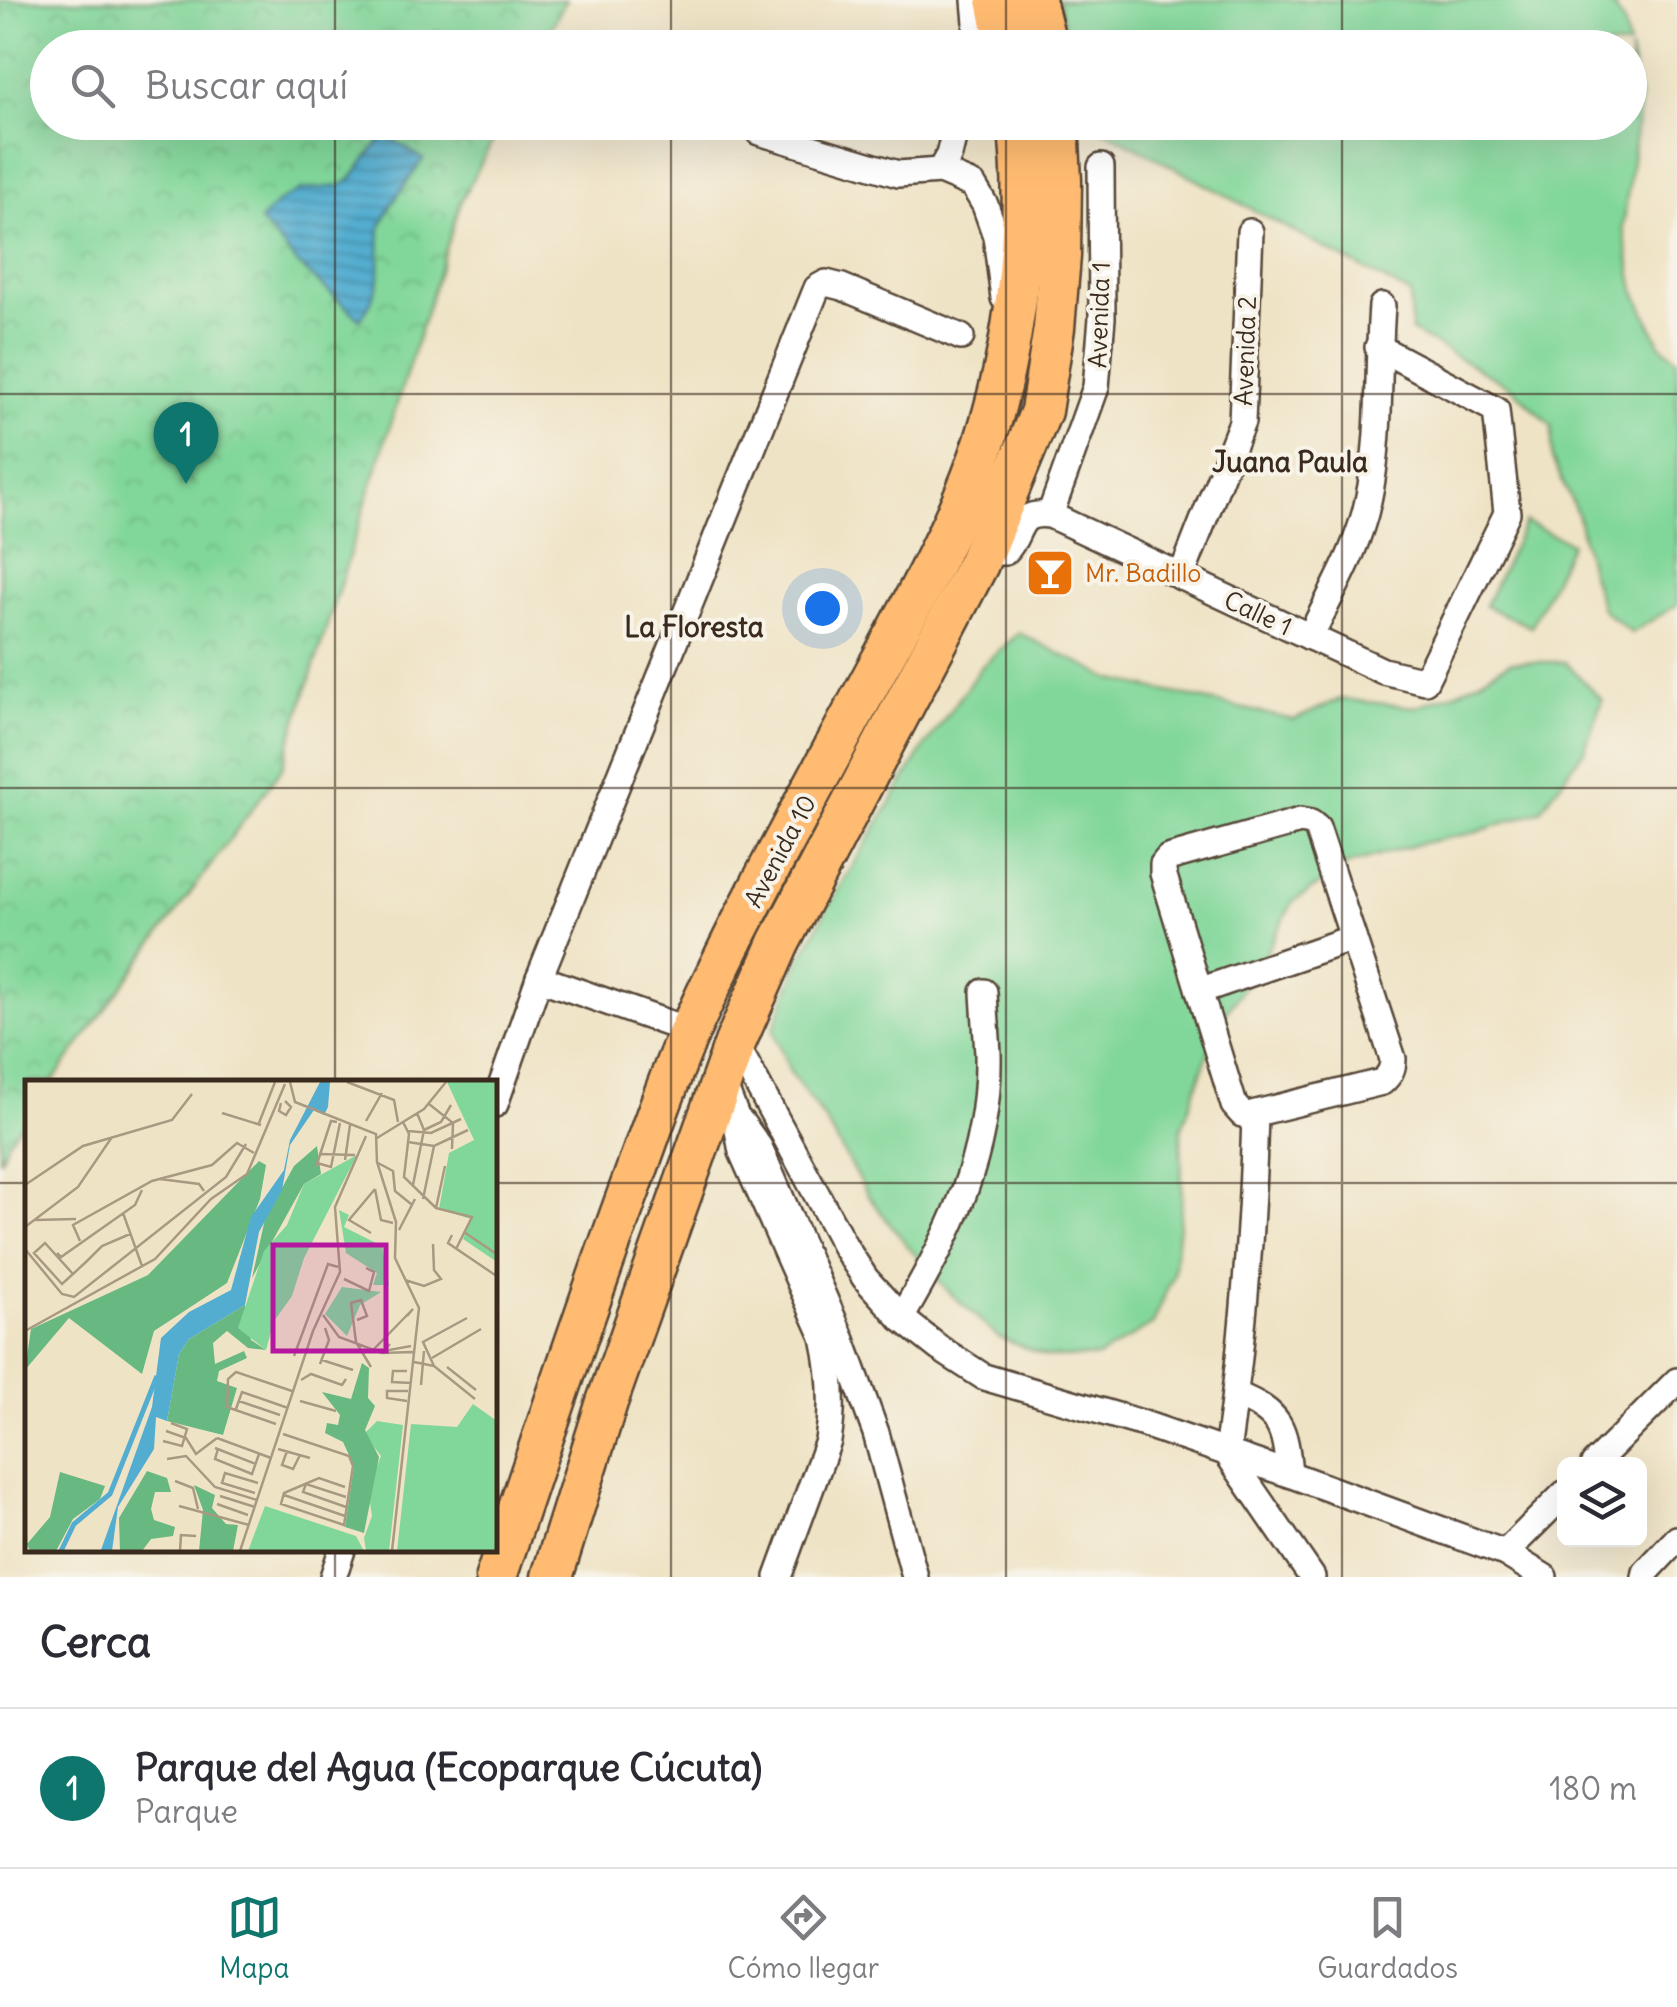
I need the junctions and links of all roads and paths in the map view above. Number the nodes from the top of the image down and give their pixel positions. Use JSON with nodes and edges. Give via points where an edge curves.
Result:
{"nodes":[{"id":1,"x":976,"y":0,"type":"edge"},
{"id":2,"x":996,"y":0,"type":"edge"},
{"id":3,"x":1035,"y":0,"type":"edge"},
{"id":4,"x":976,"y":30,"type":"edge"},
{"id":5,"x":1003,"y":30,"type":"edge"},
{"id":6,"x":1042,"y":30,"type":"edge"},
{"id":7,"x":785,"y":140,"type":"edge"},
{"id":8,"x":952,"y":140,"type":"edge"},
{"id":9,"x":1020,"y":140,"type":"edge"},
{"id":10,"x":1059,"y":140,"type":"edge"},
{"id":11,"x":1101,"y":166,"type":"dead end"},
{"id":12,"x":940,"y":171,"type":"junction"},
{"id":13,"x":1250,"y":232,"type":"dead end"},
{"id":14,"x":1382,"y":306,"type":"dead end"},
{"id":15,"x":961,"y":337,"type":"dead end"},
{"id":16,"x":1010,"y":337,"type":"junction"},
{"id":17,"x":1378,"y":347,"type":"junction"},
{"id":18,"x":1050,"y":515,"type":"junction"},
{"id":19,"x":983,"y":552,"type":"junction"},
{"id":20,"x":1181,"y":577,"type":"junction"},
{"id":21,"x":1310,"y":637,"type":"junction"},
{"id":22,"x":1353,"y":938,"type":"junction"},
{"id":23,"x":539,"y":978,"type":"junction"},
{"id":24,"x":1199,"y":991,"type":"junction"},
{"id":25,"x":984,"y":992,"type":"dead end"},
{"id":26,"x":690,"y":1031,"type":"junction"},
{"id":27,"x":730,"y":1078,"type":"junction"},
{"id":28,"x":498,"y":1095,"type":"edge"},
{"id":29,"x":1254,"y":1116,"type":"junction"},
{"id":30,"x":742,"y":1152,"type":"junction"},
{"id":31,"x":693,"y":1158,"type":"junction"},
{"id":32,"x":901,"y":1318,"type":"junction"},
{"id":33,"x":1677,"y":1381,"type":"edge"},
{"id":34,"x":1235,"y":1394,"type":"junction"},
{"id":35,"x":1227,"y":1454,"type":"junction"},
{"id":36,"x":1601,"y":1457,"type":"edge"},
{"id":37,"x":1289,"y":1474,"type":"junction"},
{"id":38,"x":1557,"y":1501,"type":"edge"},
{"id":39,"x":1677,"y":1539,"type":"edge"},
{"id":40,"x":341,"y":1552,"type":"edge"},
{"id":41,"x":1505,"y":1554,"type":"junction"},
{"id":42,"x":333,"y":1577,"type":"edge"},
{"id":43,"x":496,"y":1577,"type":"edge"},
{"id":44,"x":552,"y":1577,"type":"edge"},
{"id":45,"x":778,"y":1577,"type":"edge"},
{"id":46,"x":916,"y":1577,"type":"edge"},
{"id":47,"x":1312,"y":1577,"type":"edge"},
{"id":48,"x":1544,"y":1577,"type":"edge"},
{"id":49,"x":1646,"y":1577,"type":"edge"}],
"edges":[{"from":1,"to":4,"type":"street"},
{"from":2,"to":5,"type":"main road"},
{"from":3,"to":6,"type":"main road"},
{"from":7,"to":12,"type":"street","via":[[898,174]]},
{"from":8,"to":12,"type":"street"},
{"from":9,"to":16,"type":"main road","name":"Avenida 10","via":[[1020,247]]},
{"from":10,"to":19,"type":"main road","name":"Avenida 10","via":[[1060,256],[1041,411]]},
{"from":11,"to":18,"type":"street","name":"Avenida 1","via":[[1096,387]]},
{"from":12,"to":16,"type":"street","via":[[973,185],[985,205],[996,236]]},
{"from":13,"to":20,"type":"street","name":"Avenida 2","via":[[1242,422]]},
{"from":14,"to":17,"type":"street"},
{"from":15,"to":23,"type":"street","via":[[842,286],[817,288]]},
{"from":16,"to":26,"type":"main road","name":"Avenida 10","via":[[972,476],[939,554]]},
{"from":17,"to":21,"type":"street","via":[[1368,501]]},
{"from":17,"to":21,"type":"street","name":"Calle 1","via":[[1496,410],[1506,513],[1426,681],[1383,671]]},
{"from":18,"to":19,"type":"street","via":[[1028,516],[1004,552]]},
{"from":18,"to":20,"type":"street","name":"Calle 1"},
{"from":19,"to":27,"type":"main road","name":"Avenida 10","via":[[780,942]]},
{"from":20,"to":21,"type":"street","name":"Calle 1"},
{"from":22,"to":24,"type":"street"},
{"from":22,"to":24,"type":"street","via":[[1311,824],[1300,821],[1168,858],[1163,873]]},
{"from":22,"to":29,"type":"street","via":[[1393,1059],[1391,1072],[1382,1082]]},
{"from":23,"to":26,"type":"street"},
{"from":23,"to":28,"type":"street"},
{"from":24,"to":29,"type":"street","via":[[1234,1105]]},
{"from":25,"to":32,"type":"street","via":[[987,1076],[974,1165],[959,1212]]},
{"from":26,"to":43,"type":"main road","name":"Avenida 10","via":[[592,1291]]},
{"from":27,"to":30,"type":"street"},
{"from":27,"to":31,"type":"main road","name":"Avenida 10"},
{"from":27,"to":32,"type":"street","via":[[865,1278]]},
{"from":27,"to":46,"type":"street","via":[[842,1340]]},
{"from":29,"to":34,"type":"street"},
{"from":30,"to":31,"type":"street","via":[[716,1146]]},
{"from":30,"to":45,"type":"street","via":[[824,1338],[832,1380],[828,1441]]},
{"from":31,"to":44,"type":"main road","name":"Avenida 10"},
{"from":32,"to":35,"type":"street","via":[[984,1377]]},
{"from":33,"to":36,"type":"street"},
{"from":34,"to":35,"type":"street"},
{"from":34,"to":37,"type":"street","via":[[1278,1420]]},
{"from":35,"to":37,"type":"street"},
{"from":35,"to":47,"type":"street"},
{"from":37,"to":41,"type":"street"},
{"from":38,"to":41,"type":"street"},
{"from":39,"to":49,"type":"street"},
{"from":40,"to":42,"type":"street"},
{"from":41,"to":48,"type":"street"}]}
